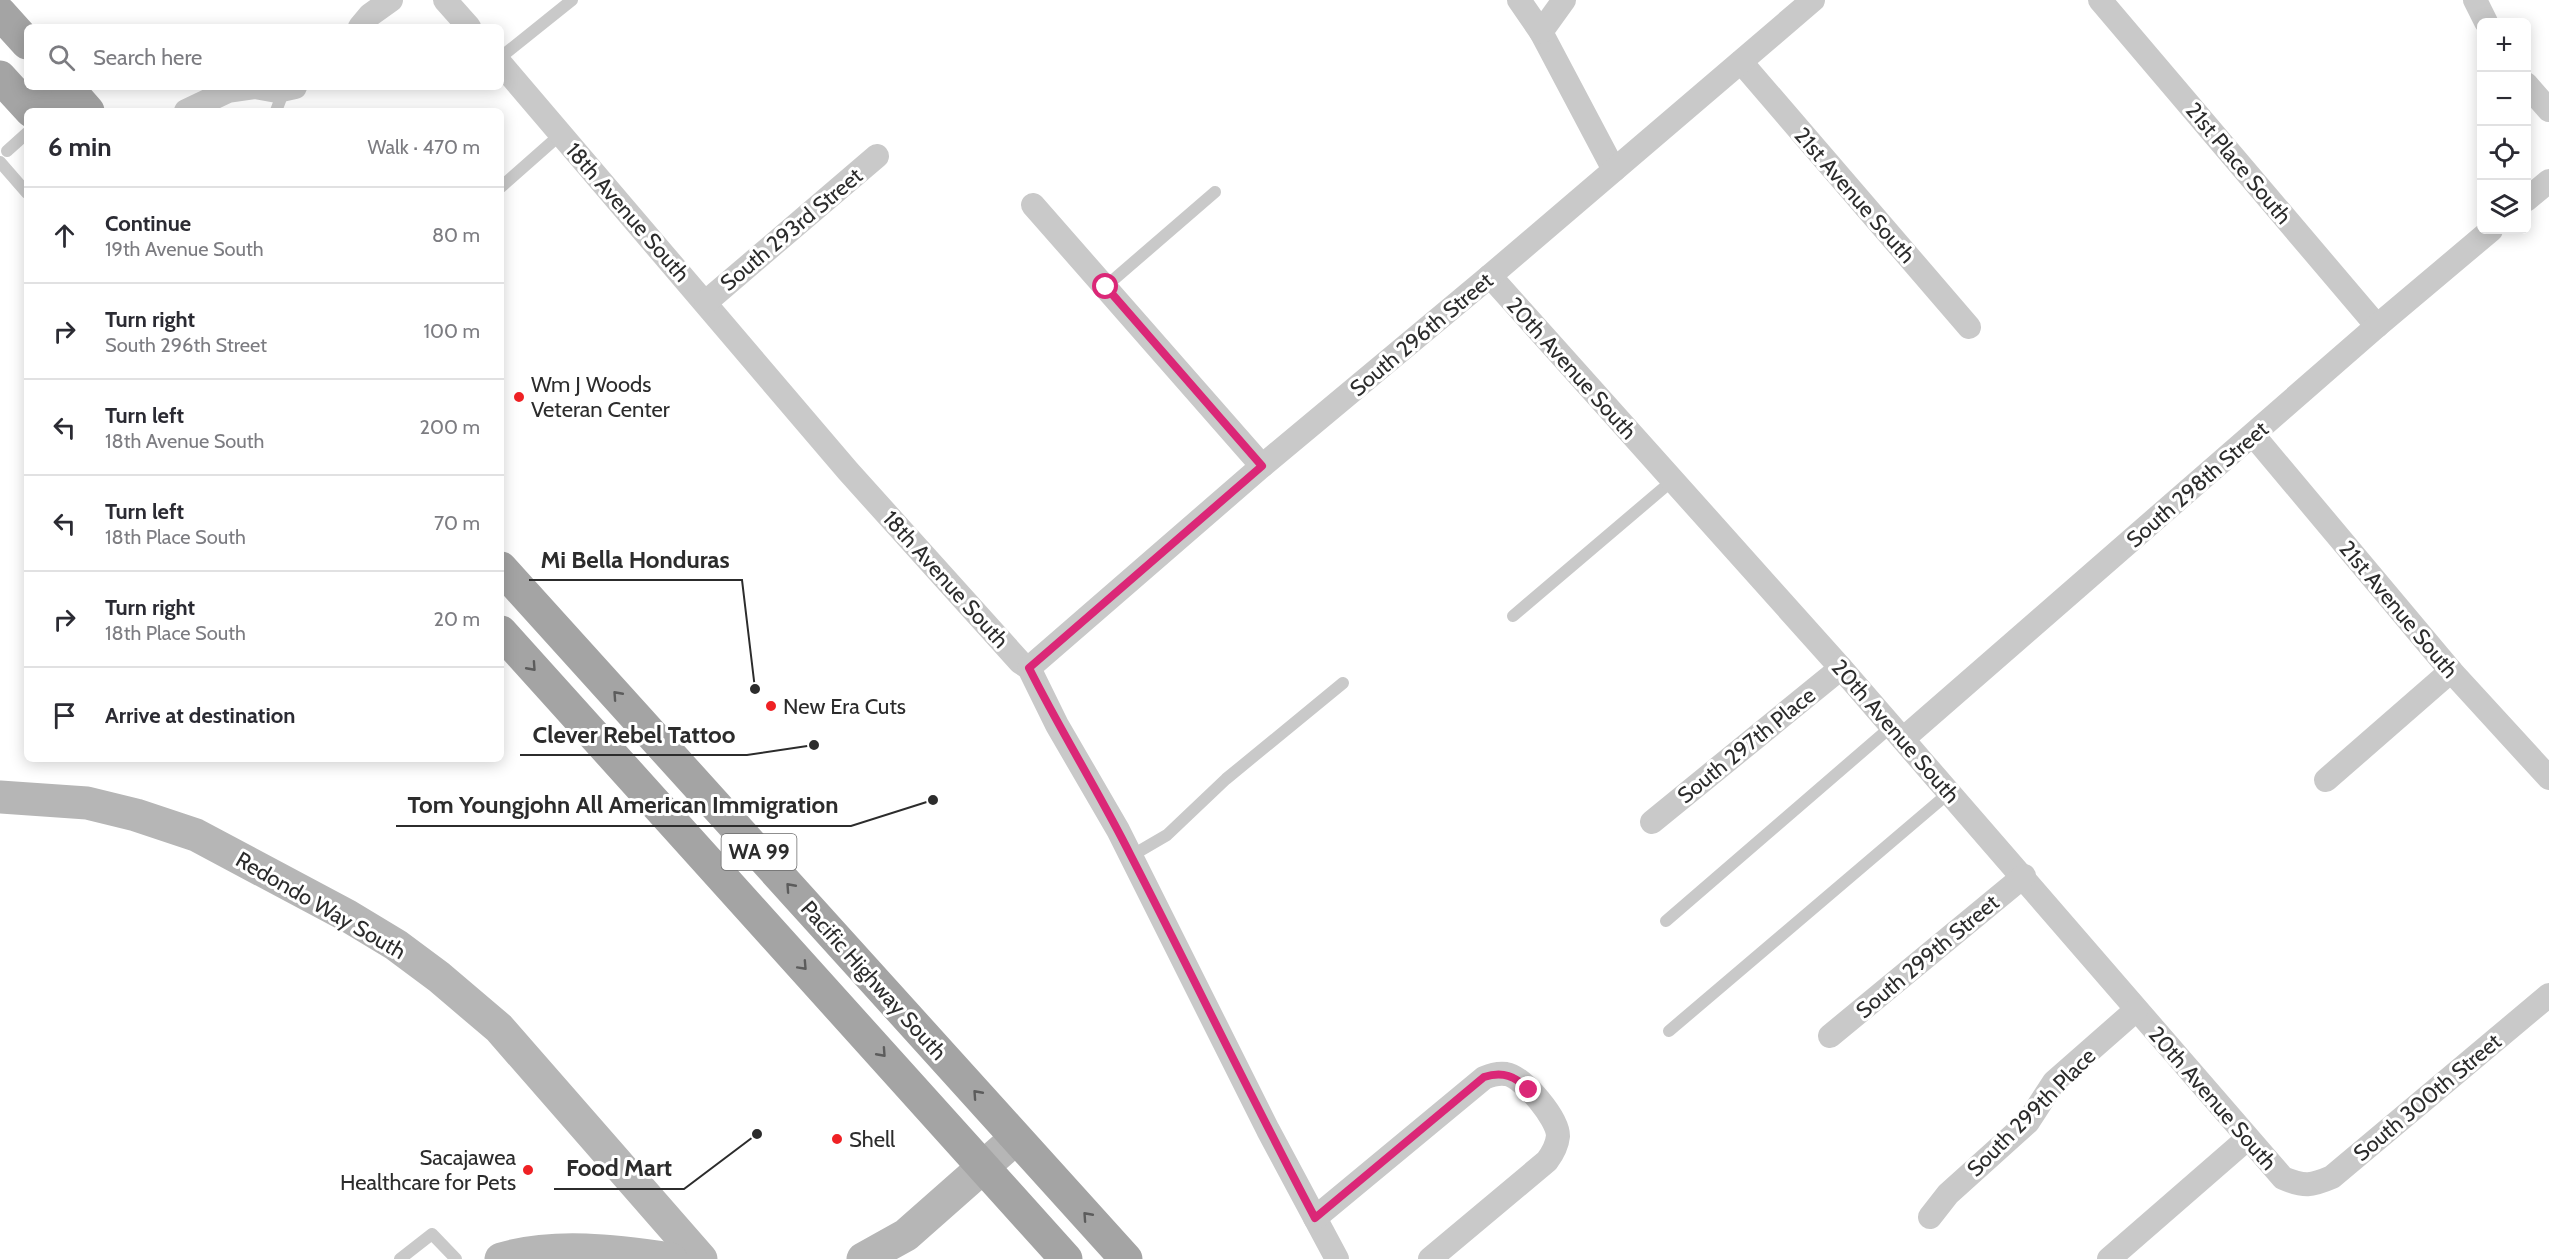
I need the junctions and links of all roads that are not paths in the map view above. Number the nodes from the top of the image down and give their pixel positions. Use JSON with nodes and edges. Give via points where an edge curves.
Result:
{"nodes":[{"id":1,"x":391,"y":0,"type":"edge"},
{"id":2,"x":445,"y":0,"type":"edge"},
{"id":3,"x":572,"y":0,"type":"edge"},
{"id":4,"x":1519,"y":0,"type":"edge"},
{"id":5,"x":1564,"y":0,"type":"edge"},
{"id":6,"x":1813,"y":0,"type":"edge"},
{"id":7,"x":2100,"y":0,"type":"edge"},
{"id":8,"x":2475,"y":0,"type":"edge"},
{"id":9,"x":0,"y":13,"type":"edge"},
{"id":10,"x":2484,"y":18,"type":"edge"},
{"id":11,"x":362,"y":24,"type":"edge"},
{"id":12,"x":466,"y":24,"type":"edge"},
{"id":13,"x":1541,"y":32,"type":"junction"},
{"id":14,"x":24,"y":40,"type":"edge"},
{"id":15,"x":0,"y":52,"type":"edge"},
{"id":16,"x":504,"y":55,"type":"edge"},
{"id":17,"x":1741,"y":62,"type":"junction"},
{"id":18,"x":504,"y":68,"type":"edge"},
{"id":19,"x":24,"y":72,"type":"edge"},
{"id":20,"x":0,"y":77,"type":"edge"},
{"id":21,"x":41,"y":90,"type":"edge"},
{"id":22,"x":70,"y":90,"type":"edge"},
{"id":23,"x":235,"y":90,"type":"edge"},
{"id":24,"x":265,"y":90,"type":"edge"},
{"id":25,"x":2531,"y":90,"type":"edge"},
{"id":26,"x":285,"y":96,"type":"edge"},
{"id":27,"x":28,"y":108,"type":"edge"},
{"id":28,"x":56,"y":108,"type":"edge"},
{"id":29,"x":85,"y":108,"type":"edge"},
{"id":30,"x":192,"y":108,"type":"edge"},
{"id":31,"x":2549,"y":110,"type":"edge"},
{"id":32,"x":561,"y":134,"type":"junction"},
{"id":33,"x":24,"y":136,"type":"edge"},
{"id":34,"x":2,"y":154,"type":"edge"},
{"id":35,"x":877,"y":156,"type":"dead end"},
{"id":36,"x":1614,"y":170,"type":"junction"},
{"id":37,"x":2549,"y":181,"type":"edge"},
{"id":38,"x":504,"y":184,"type":"edge"},
{"id":39,"x":24,"y":188,"type":"edge"},
{"id":40,"x":1215,"y":192,"type":"dead end"},
{"id":41,"x":2531,"y":196,"type":"edge"},
{"id":42,"x":1033,"y":205,"type":"dead end"},
{"id":43,"x":2486,"y":234,"type":"edge"},
{"id":44,"x":1490,"y":276,"type":"junction"},
{"id":45,"x":1106,"y":287,"type":"junction"},
{"id":46,"x":706,"y":302,"type":"junction"},
{"id":47,"x":2378,"y":326,"type":"junction"},
{"id":48,"x":1969,"y":327,"type":"dead end"},
{"id":49,"x":2254,"y":436,"type":"junction"},
{"id":50,"x":1262,"y":466,"type":"junction"},
{"id":51,"x":1673,"y":480,"type":"junction"},
{"id":52,"x":504,"y":571,"type":"edge"},
{"id":53,"x":1514,"y":616,"type":"dead end"},
{"id":54,"x":504,"y":635,"type":"edge"},
{"id":55,"x":1029,"y":668,"type":"junction"},
{"id":56,"x":1841,"y":668,"type":"junction"},
{"id":57,"x":2451,"y":671,"type":"junction"},
{"id":58,"x":1343,"y":683,"type":"dead end"},
{"id":59,"x":1898,"y":733,"type":"junction"},
{"id":60,"x":2549,"y":778,"type":"edge"},
{"id":61,"x":2326,"y":780,"type":"dead end"},
{"id":62,"x":1950,"y":792,"type":"junction"},
{"id":63,"x":0,"y":797,"type":"edge"},
{"id":64,"x":1652,"y":822,"type":"dead end"},
{"id":65,"x":1131,"y":856,"type":"junction"},
{"id":66,"x":2024,"y":876,"type":"junction"},
{"id":67,"x":1666,"y":921,"type":"dead end"},
{"id":68,"x":2549,"y":995,"type":"edge"},
{"id":69,"x":2136,"y":1010,"type":"junction"},
{"id":70,"x":1669,"y":1031,"type":"dead end"},
{"id":71,"x":1830,"y":1036,"type":"dead end"},
{"id":72,"x":1016,"y":1138,"type":"junction"},
{"id":73,"x":2247,"y":1139,"type":"junction"},
{"id":74,"x":984,"y":1167,"type":"junction"},
{"id":75,"x":2299,"y":1185,"type":"joint"},
{"id":76,"x":1929,"y":1217,"type":"dead end"},
{"id":77,"x":1315,"y":1218,"type":"junction"},
{"id":78,"x":400,"y":1259,"type":"edge"},
{"id":79,"x":456,"y":1259,"type":"edge"},
{"id":80,"x":501,"y":1259,"type":"edge"},
{"id":81,"x":671,"y":1259,"type":"edge"},
{"id":82,"x":701,"y":1259,"type":"edge"},
{"id":83,"x":863,"y":1259,"type":"edge"},
{"id":84,"x":1066,"y":1259,"type":"edge"},
{"id":85,"x":1126,"y":1259,"type":"edge"},
{"id":86,"x":1336,"y":1259,"type":"edge"},
{"id":87,"x":1430,"y":1259,"type":"edge"},
{"id":88,"x":2109,"y":1259,"type":"edge"}],
"edges":[{"from":1,"to":11,"type":"street"},
{"from":2,"to":12,"type":"street"},
{"from":3,"to":16,"type":"lane"},
{"from":4,"to":13,"type":"street"},
{"from":5,"to":13,"type":"street"},
{"from":6,"to":17,"type":"street","name":"South 296th Street"},
{"from":7,"to":47,"type":"street","name":"21st Place South"},
{"from":8,"to":10,"type":"street"},
{"from":9,"to":14,"type":"main road"},
{"from":13,"to":36,"type":"street"},
{"from":15,"to":19,"type":"main road"},
{"from":17,"to":36,"type":"street","name":"South 296th Street"},
{"from":17,"to":48,"type":"street","name":"21st Avenue South"},
{"from":18,"to":32,"type":"street","name":"18th Avenue South"},
{"from":20,"to":27,"type":"main road"},
{"from":21,"to":28,"type":"main road"},
{"from":22,"to":29,"type":"main road"},
{"from":23,"to":30,"type":"street"},
{"from":24,"to":26,"type":"street"},
{"from":25,"to":31,"type":"street"},
{"from":32,"to":38,"type":"lane"},
{"from":32,"to":46,"type":"street","name":"18th Avenue South"},
{"from":33,"to":34,"type":"lane"},
{"from":34,"to":39,"type":"lane"},
{"from":35,"to":46,"type":"street","name":"South 293rd Street"},
{"from":36,"to":44,"type":"street","name":"South 296th Street"},
{"from":37,"to":41,"type":"street"},
{"from":40,"to":45,"type":"lane"},
{"from":42,"to":45,"type":"street"},
{"from":43,"to":47,"type":"street","name":"South 298th Street"},
{"from":44,"to":50,"type":"street","name":"South 296th Street"},
{"from":44,"to":51,"type":"street","name":"20th Avenue South"},
{"from":45,"to":50,"type":"street"},
{"from":46,"to":55,"type":"street","name":"18th Avenue South","via":[[848,471]]},
{"from":47,"to":49,"type":"street","name":"South 298th Street"},
{"from":49,"to":57,"type":"street","name":"21st Avenue South"},
{"from":49,"to":59,"type":"street","name":"South 298th Street"},
{"from":50,"to":55,"type":"street","name":"South 296th Street"},
{"from":51,"to":53,"type":"lane"},
{"from":51,"to":56,"type":"street","name":"20th Avenue South"},
{"from":72,"to":52,"type":"main road","name":"Pacific Highway South","number":"WA 99","one_way":true},
{"from":54,"to":74,"type":"main road","name":"Pacific Highway South","number":"WA 99","one_way":true},
{"from":55,"to":65,"type":"street","name":"18th Avenue South"},
{"from":56,"to":59,"type":"street","name":"20th Avenue South"},
{"from":56,"to":64,"type":"street","name":"South 297th Place"},
{"from":57,"to":60,"type":"street","name":"21st Avenue South"},
{"from":57,"to":61,"type":"street"},
{"from":58,"to":65,"type":"lane","via":[[1226,779],[1167,835]]},
{"from":59,"to":62,"type":"street","name":"20th Avenue South"},
{"from":59,"to":67,"type":"lane"},
{"from":62,"to":66,"type":"street","name":"20th Avenue South"},
{"from":62,"to":70,"type":"lane"},
{"from":63,"to":82,"type":"street","name":"Redondo Way South","via":[[87,803],[196,835],[396,945],[499,1028]]},
{"from":65,"to":77,"type":"street","name":"18th Avenue South"},
{"from":66,"to":69,"type":"street","name":"20th Avenue South"},
{"from":66,"to":71,"type":"street","name":"South 299th Street"},
{"from":68,"to":75,"type":"street","name":"South 300th Street","via":[[2332,1177],[2313,1185]]},
{"from":69,"to":73,"type":"street","name":"20th Avenue South"},
{"from":69,"to":76,"type":"street","name":"South 299th Place","via":[[2054,1082],[2028,1122],[1948,1194]]},
{"from":72,"to":74,"type":"street"},
{"from":85,"to":72,"type":"main road","name":"Pacific Highway South","number":"WA 99","one_way":true},
{"from":73,"to":75,"type":"street","name":"20th Avenue South","via":[[2283,1178]]},
{"from":73,"to":88,"type":"street"},
{"from":74,"to":83,"type":"street","via":[[906,1235]]},
{"from":74,"to":84,"type":"main road","name":"Pacific Highway South","number":"WA 99"},
{"from":77,"to":86,"type":"street","name":"18th Avenue South"},
{"from":77,"to":87,"type":"street","via":[[1484,1077],[1507,1074],[1518,1079],[1554,1120],[1556,1148],[1547,1161]]},
{"from":78,"to":79,"type":"lane","via":[[432,1234]]},
{"from":80,"to":81,"type":"street","via":[[539,1252],[606,1251]]}]}
